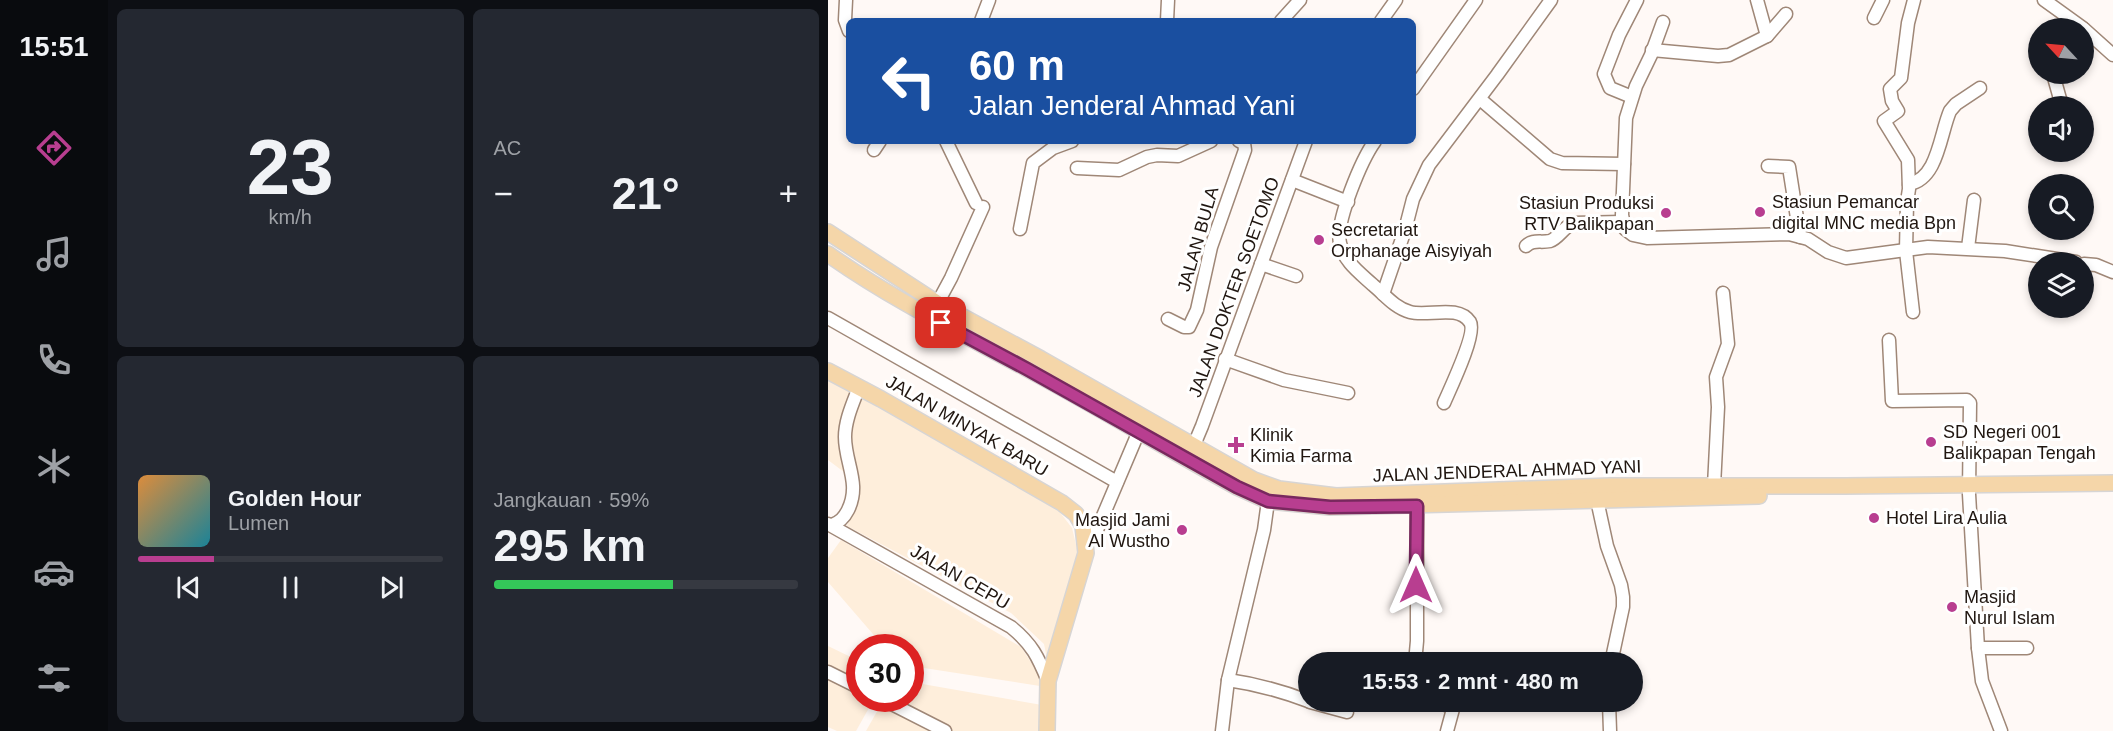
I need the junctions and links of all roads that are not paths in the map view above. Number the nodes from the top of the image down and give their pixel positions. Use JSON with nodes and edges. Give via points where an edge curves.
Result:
{"nodes":[{"id":1,"x":846,"y":0,"type":"edge"},
{"id":2,"x":989,"y":0,"type":"edge"},
{"id":3,"x":1168,"y":0,"type":"edge"},
{"id":4,"x":1300,"y":0,"type":"edge"},
{"id":5,"x":1396,"y":0,"type":"edge"},
{"id":6,"x":1476,"y":0,"type":"edge"},
{"id":7,"x":1551,"y":0,"type":"edge"},
{"id":8,"x":1637,"y":0,"type":"edge"},
{"id":9,"x":1757,"y":0,"type":"edge"},
{"id":10,"x":1883,"y":0,"type":"edge"},
{"id":11,"x":1914,"y":0,"type":"edge"},
{"id":12,"x":2048,"y":1,"type":"edge"},
{"id":13,"x":1786,"y":14,"type":"dead end"},
{"id":14,"x":982,"y":18,"type":"edge"},
{"id":15,"x":1167,"y":18,"type":"edge"},
{"id":16,"x":1284,"y":18,"type":"edge"},
{"id":17,"x":1383,"y":18,"type":"edge"},
{"id":18,"x":1874,"y":18,"type":"dead end"},
{"id":19,"x":2062,"y":18,"type":"edge"},
{"id":20,"x":1663,"y":22,"type":"dead end"},
{"id":21,"x":846,"y":23,"type":"edge"},
{"id":22,"x":1767,"y":36,"type":"junction"},
{"id":23,"x":2094,"y":39,"type":"edge"},
{"id":24,"x":1652,"y":50,"type":"junction"},
{"id":25,"x":2113,"y":55,"type":"edge"},
{"id":26,"x":1416,"y":85,"type":"edge"},
{"id":27,"x":1980,"y":88,"type":"dead end"},
{"id":28,"x":1632,"y":97,"type":"junction"},
{"id":29,"x":1479,"y":99,"type":"junction"},
{"id":30,"x":948,"y":144,"type":"edge"},
{"id":31,"x":1064,"y":144,"type":"edge"},
{"id":32,"x":1204,"y":144,"type":"edge"},
{"id":33,"x":1244,"y":144,"type":"edge"},
{"id":34,"x":1305,"y":144,"type":"edge"},
{"id":35,"x":1373,"y":144,"type":"edge"},
{"id":36,"x":1624,"y":164,"type":"junction"},
{"id":37,"x":1768,"y":166,"type":"dead end"},
{"id":38,"x":1077,"y":168,"type":"dead end"},
{"id":39,"x":1292,"y":180,"type":"junction"},
{"id":40,"x":1909,"y":184,"type":"junction"},
{"id":41,"x":1974,"y":200,"type":"dead end"},
{"id":42,"x":1348,"y":202,"type":"junction"},
{"id":43,"x":1622,"y":222,"type":"junction"},
{"id":44,"x":1020,"y":229,"type":"dead end"},
{"id":45,"x":828,"y":232,"type":"edge"},
{"id":46,"x":1800,"y":237,"type":"junction"},
{"id":47,"x":1526,"y":246,"type":"dead end"},
{"id":48,"x":1968,"y":248,"type":"junction"},
{"id":49,"x":1906,"y":251,"type":"junction"},
{"id":50,"x":828,"y":254,"type":"edge"},
{"id":51,"x":2028,"y":255,"type":"edge"},
{"id":52,"x":1261,"y":264,"type":"junction"},
{"id":53,"x":2094,"y":266,"type":"edge"},
{"id":54,"x":2113,"y":272,"type":"edge"},
{"id":55,"x":1296,"y":276,"type":"dead end"},
{"id":56,"x":1723,"y":293,"type":"dead end"},
{"id":57,"x":1383,"y":294,"type":"junction"},
{"id":58,"x":933,"y":310,"type":"junction"},
{"id":59,"x":1913,"y":312,"type":"dead end"},
{"id":60,"x":828,"y":318,"type":"edge"},
{"id":61,"x":1168,"y":319,"type":"dead end"},
{"id":62,"x":1889,"y":340,"type":"dead end"},
{"id":63,"x":1226,"y":359,"type":"junction"},
{"id":64,"x":828,"y":371,"type":"edge"},
{"id":65,"x":859,"y":387,"type":"junction"},
{"id":66,"x":1348,"y":393,"type":"dead end"},
{"id":67,"x":1444,"y":403,"type":"dead end"},
{"id":68,"x":1139,"y":431,"type":"junction"},
{"id":69,"x":1194,"y":445,"type":"junction"},
{"id":70,"x":1117,"y":482,"type":"junction"},
{"id":71,"x":2113,"y":483,"type":"edge"},
{"id":72,"x":1714,"y":486,"type":"junction"},
{"id":73,"x":1969,"y":489,"type":"junction"},
{"id":74,"x":2113,"y":493,"type":"edge"},
{"id":75,"x":1597,"y":500,"type":"junction"},
{"id":76,"x":1268,"y":501,"type":"junction"},
{"id":77,"x":1417,"y":506,"type":"junction"},
{"id":78,"x":1081,"y":521,"type":"junction"},
{"id":79,"x":829,"y":524,"type":"edge"},
{"id":80,"x":1085,"y":539,"type":"junction"},
{"id":81,"x":1083,"y":558,"type":"junction"},
{"id":82,"x":1978,"y":648,"type":"junction"},
{"id":83,"x":2027,"y":648,"type":"dead end"},
{"id":84,"x":1416,"y":652,"type":"edge"},
{"id":85,"x":1613,"y":652,"type":"edge"},
{"id":86,"x":828,"y":672,"type":"edge"},
{"id":87,"x":1228,"y":680,"type":"junction"},
{"id":88,"x":846,"y":681,"type":"edge"},
{"id":89,"x":1048,"y":681,"type":"junction"},
{"id":90,"x":1298,"y":698,"type":"edge"},
{"id":91,"x":908,"y":712,"type":"edge"},
{"id":92,"x":1452,"y":712,"type":"edge"},
{"id":93,"x":1609,"y":712,"type":"edge"},
{"id":94,"x":945,"y":731,"type":"edge"},
{"id":95,"x":1047,"y":731,"type":"edge"},
{"id":96,"x":1222,"y":731,"type":"edge"},
{"id":97,"x":1447,"y":731,"type":"edge"},
{"id":98,"x":1610,"y":731,"type":"edge"},
{"id":99,"x":2001,"y":731,"type":"edge"}],
"edges":[{"from":1,"to":21,"type":"street"},
{"from":2,"to":14,"type":"street"},
{"from":3,"to":15,"type":"street"},
{"from":4,"to":16,"type":"street"},
{"from":5,"to":17,"type":"street"},
{"from":6,"to":26,"type":"street"},
{"from":7,"to":29,"type":"street"},
{"from":8,"to":28,"type":"street","via":[[1604,74],[1610,88]]},
{"from":9,"to":22,"type":"street"},
{"from":10,"to":18,"type":"street"},
{"from":11,"to":40,"type":"street","via":[[1901,78],[1890,89],[1898,111],[1884,121],[1908,160]]},
{"from":12,"to":19,"type":"street"},
{"from":13,"to":22,"type":"street"},
{"from":20,"to":24,"type":"street"},
{"from":22,"to":24,"type":"street","via":[[1729,55]]},
{"from":23,"to":25,"type":"street"},
{"from":24,"to":28,"type":"street"},
{"from":27,"to":40,"type":"street","via":[[1950,111],[1929,171],[1918,182]]},
{"from":28,"to":36,"type":"street","via":[[1626,118]]},
{"from":29,"to":36,"type":"street","via":[[1556,162]]},
{"from":29,"to":57,"type":"street","via":[[1429,165],[1413,199]]},
{"from":30,"to":58,"type":"street","via":[[980,205],[951,278]]},
{"from":31,"to":44,"type":"street","via":[[1033,163]]},
{"from":32,"to":38,"type":"street","via":[[1178,156],[1147,157],[1119,170]]},
{"from":33,"to":61,"type":"street","name":"JALAN BULA","via":[[1197,310],[1189,327]]},
{"from":34,"to":39,"type":"street","name":"JALAN DOKTER SOETOMO"},
{"from":35,"to":42,"type":"street"},
{"from":36,"to":43,"type":"street"},
{"from":37,"to":46,"type":"street","via":[[1789,167]]},
{"from":39,"to":42,"type":"street"},
{"from":39,"to":52,"type":"street","name":"JALAN DOKTER SOETOMO"},
{"from":40,"to":49,"type":"street"},
{"from":41,"to":48,"type":"street"},
{"from":42,"to":57,"type":"street","via":[[1339,234],[1343,252]]},
{"from":43,"to":46,"type":"street","via":[[1633,235],[1647,238],[1762,233]]},
{"from":43,"to":47,"type":"street","via":[[1574,223],[1552,240],[1531,241]]},
{"from":45,"to":58,"type":"main road","name":"JALAN JENDERAL AHMAD YANI"},
{"from":46,"to":49,"type":"street","via":[[1846,258]]},
{"from":48,"to":49,"type":"street"},
{"from":48,"to":51,"type":"street"},
{"from":49,"to":59,"type":"street"},
{"from":50,"to":58,"type":"main road","name":"JALAN JENDERAL AHMAD YANI","via":[[856,273]]},
{"from":52,"to":55,"type":"street"},
{"from":52,"to":63,"type":"street","name":"JALAN DOKTER SOETOMO"},
{"from":53,"to":54,"type":"street"},
{"from":56,"to":72,"type":"street","via":[[1728,344],[1716,377]]},
{"from":57,"to":67,"type":"street","via":[[1404,310],[1421,314],[1454,312],[1470,322],[1470,342]]},
{"from":58,"to":68,"type":"main road","name":"JALAN JENDERAL AHMAD YANI"},
{"from":58,"to":69,"type":"main road","name":"JALAN JENDERAL AHMAD YANI","via":[[1041,359]]},
{"from":60,"to":70,"type":"street"},
{"from":62,"to":73,"type":"street","via":[[1892,401],[1969,401]]},
{"from":63,"to":66,"type":"street","via":[[1284,381]]},
{"from":63,"to":69,"type":"street","name":"JALAN DOKTER SOETOMO"},
{"from":64,"to":65,"type":"main road","name":"JALAN MINYAK BARU"},
{"from":65,"to":78,"type":"main road","name":"JALAN MINYAK BARU","via":[[1062,503]]},
{"from":65,"to":79,"type":"street","via":[[845,435],[853,495],[842,520]]},
{"from":68,"to":70,"type":"street"},
{"from":68,"to":76,"type":"main road","name":"JALAN JENDERAL AHMAD YANI"},
{"from":69,"to":72,"type":"main road","name":"JALAN JENDERAL AHMAD YANI","via":[[1254,480],[1279,489],[1336,496]]},
{"from":70,"to":80,"type":"street","via":[[1097,530]]},
{"from":71,"to":73,"type":"main road","name":"JALAN JENDERAL AHMAD YANI"},
{"from":72,"to":73,"type":"main road","name":"JALAN JENDERAL AHMAD YANI"},
{"from":73,"to":74,"type":"main road","name":"JALAN JENDERAL AHMAD YANI"},
{"from":73,"to":75,"type":"main road","name":"JALAN JENDERAL AHMAD YANI"},
{"from":73,"to":82,"type":"street"},
{"from":75,"to":77,"type":"main road","name":"JALAN JENDERAL AHMAD YANI"},
{"from":75,"to":85,"type":"street","via":[[1623,597]]},
{"from":76,"to":77,"type":"main road","name":"JALAN JENDERAL AHMAD YANI","via":[[1330,507]]},
{"from":76,"to":87,"type":"street"},
{"from":77,"to":84,"type":"street"},
{"from":78,"to":80,"type":"main road"},
{"from":78,"to":81,"type":"main road"},
{"from":79,"to":89,"type":"street","name":"JALAN CEPU","via":[[1011,627],[1027,639]]},
{"from":80,"to":81,"type":"main road"},
{"from":81,"to":89,"type":"main road"},
{"from":82,"to":83,"type":"street"},
{"from":82,"to":99,"type":"street","via":[[1982,681]]},
{"from":86,"to":88,"type":"street"},
{"from":87,"to":90,"type":"street"},
{"from":87,"to":96,"type":"street"},
{"from":89,"to":95,"type":"main road"},
{"from":91,"to":94,"type":"street"},
{"from":92,"to":97,"type":"street"},
{"from":93,"to":98,"type":"street"}]}
